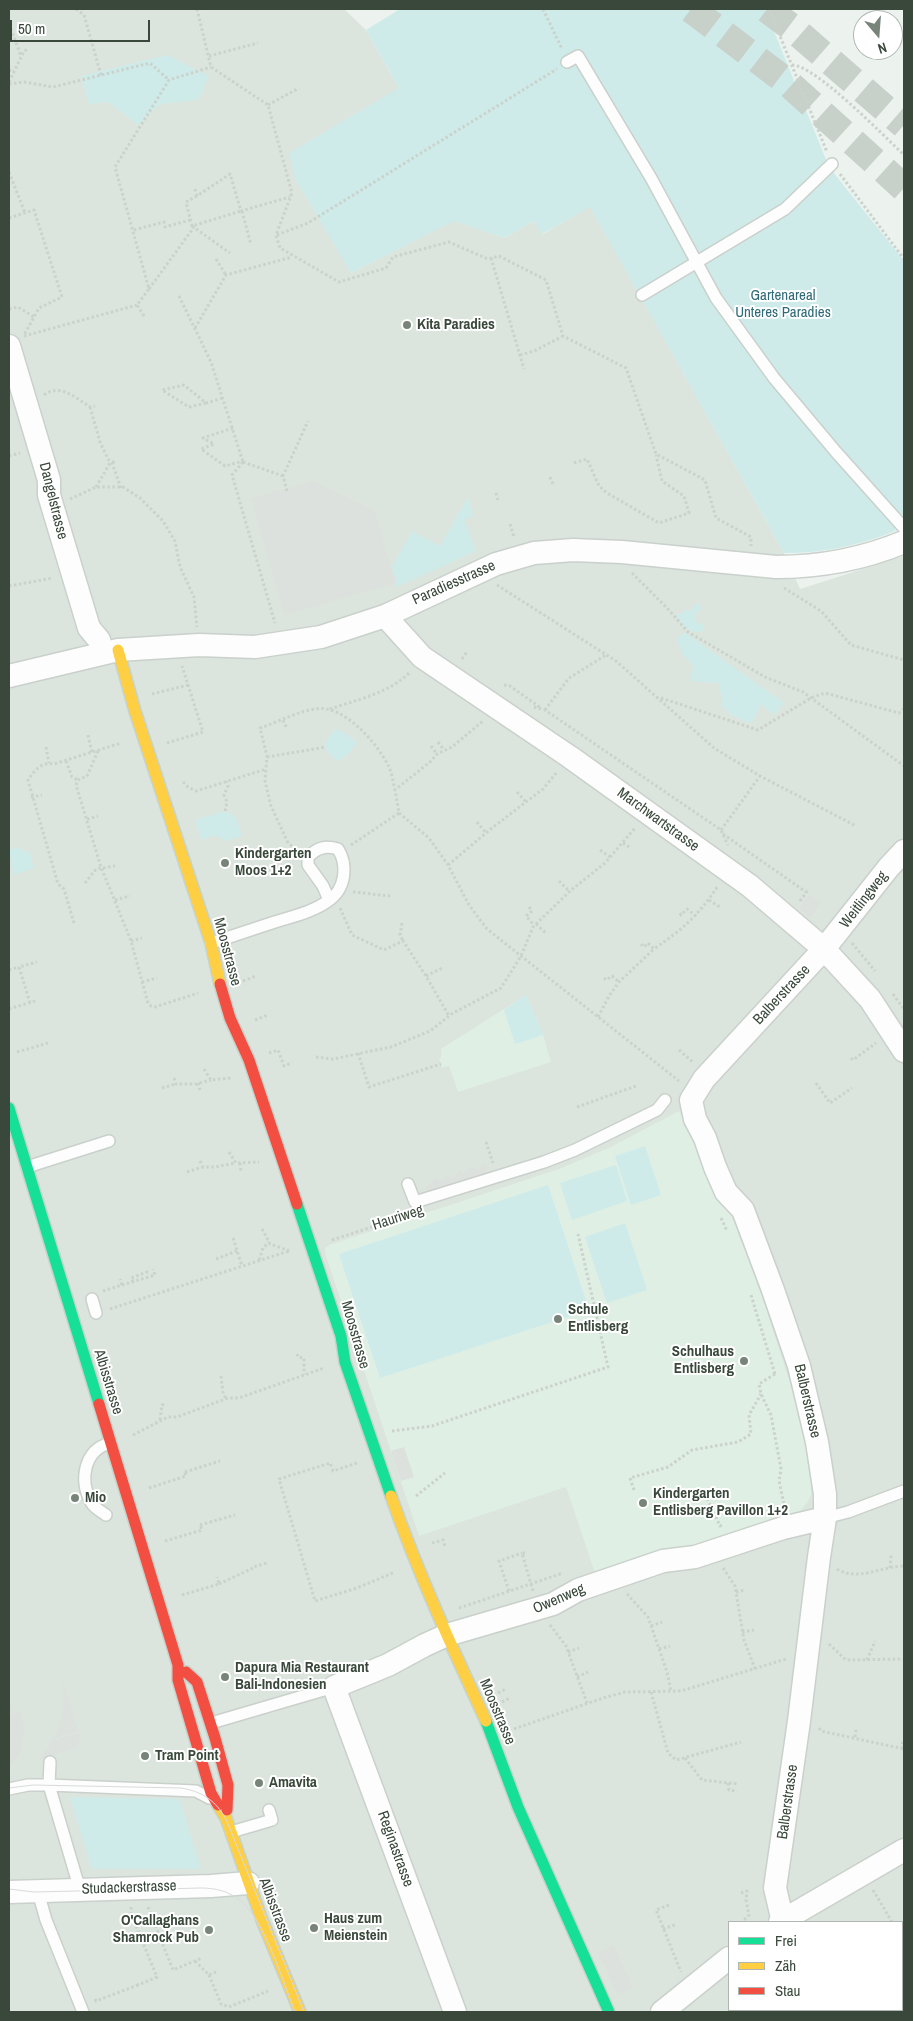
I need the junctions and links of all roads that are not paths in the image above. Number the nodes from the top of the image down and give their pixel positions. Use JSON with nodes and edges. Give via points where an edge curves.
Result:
{"nodes":[{"id":1,"x":567,"y":62,"type":"road end"},
{"id":2,"x":832,"y":164,"type":"road end"},
{"id":3,"x":697,"y":263,"type":"junction"},
{"id":4,"x":642,"y":295,"type":"dead end"},
{"id":5,"x":17,"y":342,"type":"edge"},
{"id":6,"x":904,"y":528,"type":"edge"},
{"id":7,"x":904,"y":542,"type":"edge"},
{"id":8,"x":385,"y":616,"type":"junction"},
{"id":9,"x":110,"y":651,"type":"junction"},
{"id":10,"x":9,"y":676,"type":"edge"},
{"id":11,"x":904,"y":851,"type":"edge"},
{"id":12,"x":332,"y":898,"type":"junction"},
{"id":13,"x":211,"y":943,"type":"junction"},
{"id":14,"x":824,"y":949,"type":"junction"},
{"id":15,"x":904,"y":1051,"type":"edge"},
{"id":16,"x":665,"y":1100,"type":"road end"},
{"id":17,"x":9,"y":1108,"type":"edge"},
{"id":18,"x":108,"y":1142,"type":"dead end"},
{"id":19,"x":27,"y":1167,"type":"junction"},
{"id":20,"x":408,"y":1184,"type":"dead end"},
{"id":21,"x":95,"y":1296,"type":"road end"},
{"id":22,"x":96,"y":1313,"type":"road end"},
{"id":23,"x":110,"y":1443,"type":"junction"},
{"id":24,"x":904,"y":1491,"type":"edge"},
{"id":25,"x":106,"y":1515,"type":"dead end"},
{"id":26,"x":825,"y":1518,"type":"junction"},
{"id":27,"x":447,"y":1635,"type":"junction"},
{"id":28,"x":178,"y":1664,"type":"junction"},
{"id":29,"x":334,"y":1686,"type":"junction"},
{"id":30,"x":218,"y":1721,"type":"dead end"},
{"id":31,"x":50,"y":1762,"type":"dead end"},
{"id":32,"x":49,"y":1785,"type":"junction"},
{"id":33,"x":9,"y":1789,"type":"edge"},
{"id":34,"x":268,"y":1810,"type":"dead end"},
{"id":35,"x":226,"y":1818,"type":"junction"},
{"id":36,"x":232,"y":1832,"type":"junction"},
{"id":37,"x":904,"y":1850,"type":"edge"},
{"id":38,"x":248,"y":1883,"type":"junction"},
{"id":39,"x":80,"y":1890,"type":"junction"},
{"id":40,"x":9,"y":1892,"type":"edge"},
{"id":41,"x":38,"y":1892,"type":"junction"},
{"id":42,"x":782,"y":1921,"type":"edge"},
{"id":43,"x":728,"y":1959,"type":"edge"},
{"id":44,"x":83,"y":2012,"type":"edge"},
{"id":45,"x":300,"y":2012,"type":"edge"},
{"id":46,"x":455,"y":2012,"type":"edge"},
{"id":47,"x":609,"y":2012,"type":"edge"},
{"id":48,"x":662,"y":2012,"type":"edge"}],
"edges":[{"from":1,"to":3,"type":"lane","via":[[578,56]]},
{"from":2,"to":3,"type":"lane","via":[[785,209]]},
{"from":3,"to":4,"type":"lane"},
{"from":3,"to":6,"type":"lane","via":[[716,298],[774,378]]},
{"from":5,"to":9,"type":"street","name":"Dangelstrasse","via":[[49,480],[49,495],[89,628]]},
{"from":7,"to":8,"type":"street","name":"Paradiesstrasse","via":[[827,564],[776,568],[622,552],[573,550],[534,553],[496,564]]},
{"from":8,"to":9,"type":"street","name":"Paradiesstrasse","via":[[321,637],[255,647],[199,645]]},
{"from":8,"to":14,"type":"street","name":"Marchwartstrasse","via":[[422,656],[570,756],[750,886]]},
{"from":9,"to":10,"type":"street","name":"Paradiesstrasse"},
{"from":9,"to":13,"type":"street","name":"Moosstrasse","via":[[143,736]]},
{"from":11,"to":14,"type":"street","name":"Weitlingweg"},
{"from":12,"to":12,"type":"lane","via":[[345,871],[340,852],[329,846],[315,850],[308,857],[308,865]]},
{"from":12,"to":13,"type":"lane","via":[[302,914]]},
{"from":13,"to":27,"type":"street","name":"Moosstrasse","via":[[216,972],[235,1033],[249,1060],[312,1244],[369,1433],[409,1547]]},
{"from":14,"to":15,"type":"street","name":"Marchwartstrasse","via":[[870,999]]},
{"from":14,"to":26,"type":"street","name":"Balberstrasse","via":[[704,1079],[691,1100],[695,1120],[726,1192],[743,1210],[799,1366],[817,1442]]},
{"from":16,"to":20,"type":"lane","via":[[657,1110],[574,1150],[498,1177],[415,1202]]},
{"from":17,"to":19,"type":"street","name":"Albisstrasse"},
{"from":18,"to":19,"type":"lane"},
{"from":19,"to":23,"type":"street","name":"Albisstrasse"},
{"from":21,"to":22,"type":"lane"},
{"from":23,"to":25,"type":"lane","via":[[95,1450],[83,1476],[91,1502]]},
{"from":23,"to":28,"type":"street","name":"Albisstrasse"},
{"from":24,"to":26,"type":"lane","name":"Owenweg"},
{"from":26,"to":27,"type":"street","name":"Owenweg","via":[[787,1516],[695,1557],[663,1561],[578,1590],[552,1604]]},
{"from":26,"to":42,"type":"street","name":"Balberstrasse","via":[[776,1888]]},
{"from":27,"to":29,"type":"street","name":"Owenweg","via":[[388,1665]]},
{"from":27,"to":47,"type":"street","name":"Moosstrasse","via":[[493,1737],[518,1807]]},
{"from":28,"to":35,"type":"street","name":"Albisstrasse","via":[[178,1680],[211,1794]]},
{"from":28,"to":35,"type":"street","name":"Albisstrasse","via":[[197,1682],[210,1723],[228,1785]]},
{"from":29,"to":30,"type":"lane","name":"Owenweg"},
{"from":29,"to":46,"type":"street","name":"Reginastrasse"},
{"from":31,"to":32,"type":"lane"},
{"from":32,"to":33,"type":"lane"},
{"from":32,"to":35,"type":"lane","via":[[196,1791],[214,1801]]},
{"from":32,"to":39,"type":"lane"},
{"from":34,"to":36,"type":"lane","via":[[272,1820]]},
{"from":35,"to":36,"type":"street","name":"Albisstrasse"},
{"from":36,"to":38,"type":"street","name":"Albisstrasse"},
{"from":37,"to":42,"type":"street"},
{"from":38,"to":39,"type":"street","name":"Studackerstrasse"},
{"from":38,"to":45,"type":"street","name":"Albisstrasse"},
{"from":39,"to":41,"type":"street","name":"Studackerstrasse"},
{"from":40,"to":41,"type":"street","name":"Studackerstrasse"},
{"from":41,"to":44,"type":"lane"},
{"from":43,"to":48,"type":"street"}]}
